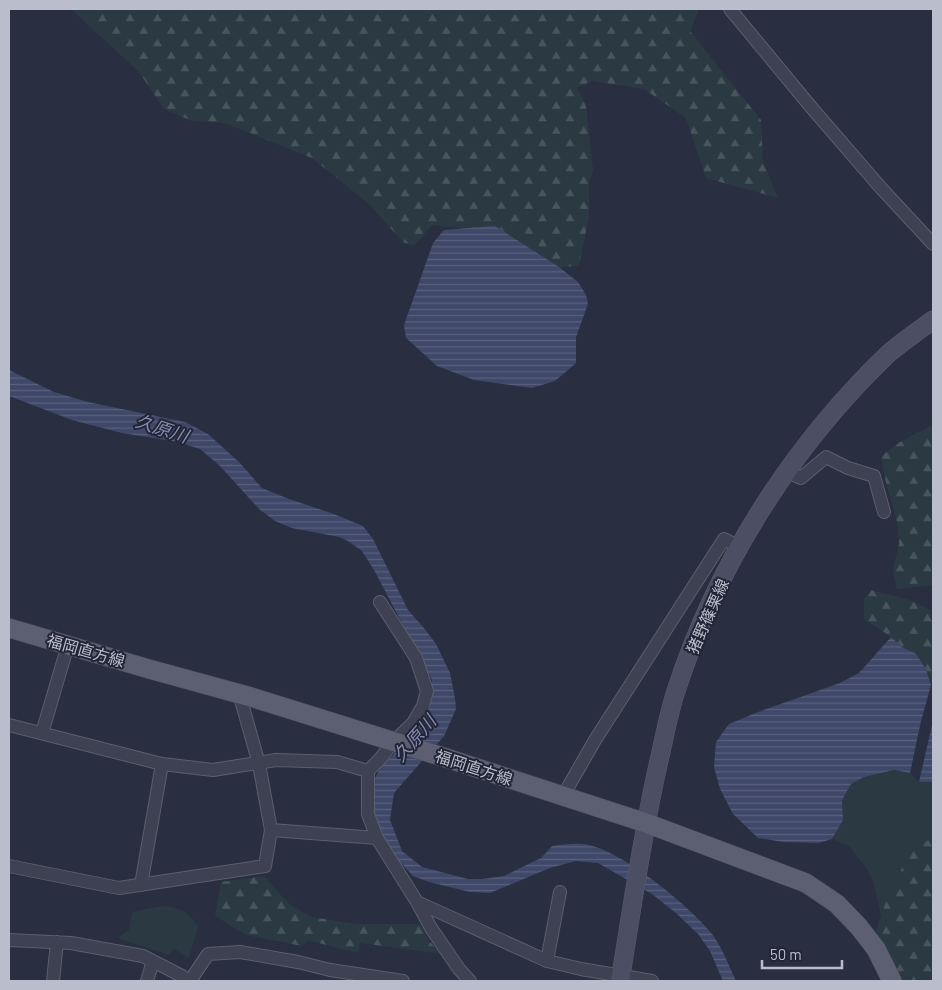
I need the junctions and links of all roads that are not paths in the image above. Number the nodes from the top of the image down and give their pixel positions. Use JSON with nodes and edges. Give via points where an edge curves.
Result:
{"nodes":[{"id":1,"x":730,"y":9,"type":"edge"},
{"id":2,"x":933,"y":244,"type":"edge"},
{"id":3,"x":933,"y":320,"type":"edge"},
{"id":4,"x":787,"y":472,"type":"junction"},
{"id":5,"x":884,"y":512,"type":"dead end"},
{"id":6,"x":739,"y":547,"type":"junction"},
{"id":7,"x":380,"y":602,"type":"dead end"},
{"id":8,"x":9,"y":628,"type":"edge"},
{"id":9,"x":68,"y":645,"type":"junction"},
{"id":10,"x":242,"y":694,"type":"junction"},
{"id":11,"x":9,"y":725,"type":"edge"},
{"id":12,"x":42,"y":733,"type":"junction"},
{"id":13,"x":396,"y":743,"type":"junction"},
{"id":14,"x":162,"y":764,"type":"junction"},
{"id":15,"x":259,"y":764,"type":"junction"},
{"id":16,"x":368,"y":771,"type":"junction"},
{"id":17,"x":563,"y":796,"type":"junction"},
{"id":18,"x":646,"y":823,"type":"junction"},
{"id":19,"x":271,"y":830,"type":"junction"},
{"id":20,"x":376,"y":838,"type":"junction"},
{"id":21,"x":9,"y":866,"type":"edge"},
{"id":22,"x":141,"y":885,"type":"junction"},
{"id":23,"x":560,"y":892,"type":"dead end"},
{"id":24,"x":417,"y":902,"type":"junction"},
{"id":25,"x":9,"y":940,"type":"edge"},
{"id":26,"x":57,"y":942,"type":"junction"},
{"id":27,"x":153,"y":961,"type":"junction"},
{"id":28,"x":547,"y":961,"type":"junction"},
{"id":29,"x":620,"y":978,"type":"edge"},
{"id":30,"x":53,"y":981,"type":"edge"},
{"id":31,"x":147,"y":981,"type":"edge"},
{"id":32,"x":188,"y":981,"type":"edge"},
{"id":33,"x":403,"y":981,"type":"edge"},
{"id":34,"x":470,"y":981,"type":"edge"},
{"id":35,"x":652,"y":981,"type":"edge"},
{"id":36,"x":892,"y":981,"type":"edge"}],
"edges":[{"from":1,"to":2,"type":"street","via":[[810,107]]},
{"from":3,"to":4,"type":"main road","name":"猪野篠栗線","via":[[890,353],[847,397]]},
{"from":4,"to":5,"type":"street","via":[[801,478],[826,457],[874,476]]},
{"from":4,"to":6,"type":"main road","name":"猪野篠栗線"},
{"from":6,"to":17,"type":"street","via":[[724,539],[595,740]]},
{"from":6,"to":18,"type":"main road","name":"猪野篠栗線","via":[[714,594],[676,692]]},
{"from":7,"to":13,"type":"street","via":[[416,658],[427,691],[413,723]]},
{"from":8,"to":9,"type":"main road","name":"福岡直方線"},
{"from":9,"to":10,"type":"main road","name":"福岡直方線"},
{"from":9,"to":12,"type":"street"},
{"from":10,"to":13,"type":"main road","name":"福岡直方線"},
{"from":10,"to":15,"type":"street"},
{"from":11,"to":12,"type":"street"},
{"from":12,"to":14,"type":"street"},
{"from":13,"to":16,"type":"street"},
{"from":13,"to":17,"type":"main road","name":"福岡直方線"},
{"from":14,"to":15,"type":"street","via":[[214,770]]},
{"from":14,"to":22,"type":"street"},
{"from":15,"to":16,"type":"street","via":[[276,760],[337,762]]},
{"from":15,"to":19,"type":"street"},
{"from":16,"to":20,"type":"street","via":[[368,814]]},
{"from":17,"to":18,"type":"main road","name":"福岡直方線"},
{"from":18,"to":29,"type":"main road","name":"猪野篠栗線"},
{"from":18,"to":36,"type":"main road","name":"福岡直方線","via":[[806,883],[837,904],[859,927],[876,949]]},
{"from":19,"to":20,"type":"street"},
{"from":19,"to":22,"type":"street","via":[[265,866]]},
{"from":20,"to":24,"type":"street"},
{"from":21,"to":22,"type":"street","via":[[119,888]]},
{"from":23,"to":28,"type":"street"},
{"from":24,"to":28,"type":"street"},
{"from":24,"to":34,"type":"street","via":[[431,928]]},
{"from":25,"to":26,"type":"street"},
{"from":26,"to":27,"type":"street","via":[[143,956]]},
{"from":26,"to":30,"type":"street"},
{"from":27,"to":31,"type":"street"},
{"from":27,"to":32,"type":"street"},
{"from":28,"to":29,"type":"street"},
{"from":29,"to":35,"type":"street"},
{"from":32,"to":33,"type":"street","via":[[208,954],[240,952]]}]}
